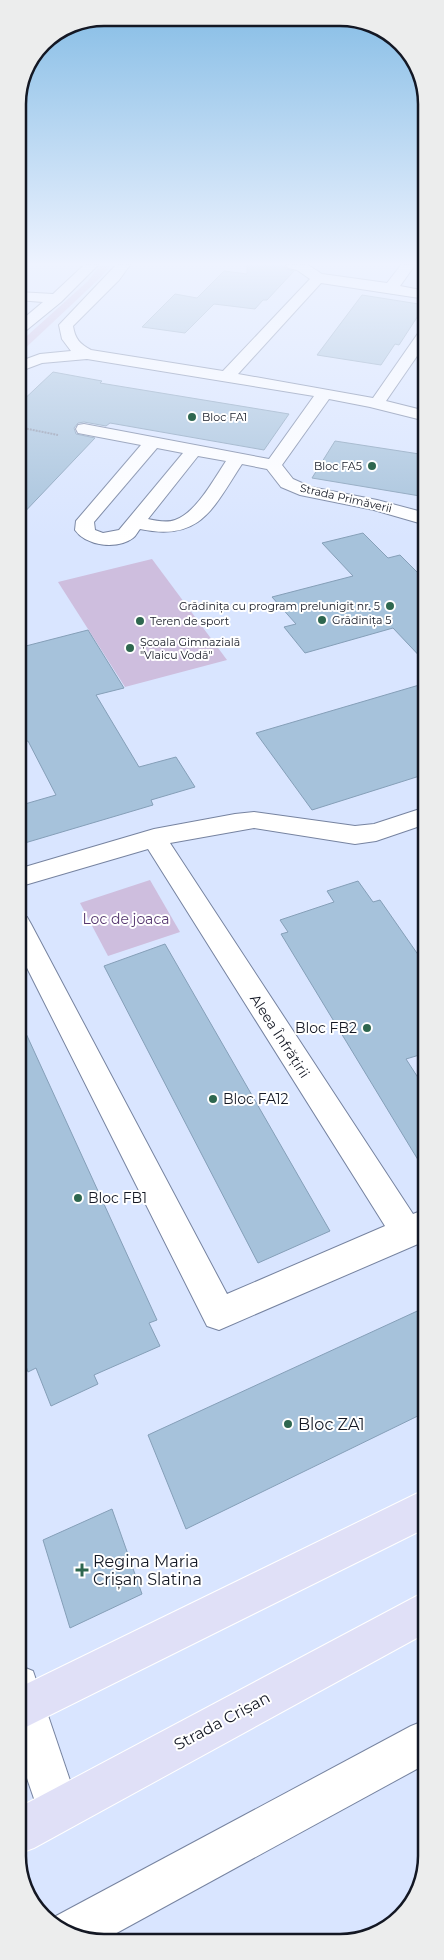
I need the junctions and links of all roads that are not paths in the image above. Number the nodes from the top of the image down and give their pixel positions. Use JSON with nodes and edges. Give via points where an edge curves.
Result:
{"nodes":[{"id":1,"x":64,"y":356,"type":"edge"},
{"id":2,"x":102,"y":356,"type":"edge"},
{"id":3,"x":246,"y":356,"type":"edge"},
{"id":4,"x":409,"y":356,"type":"edge"},
{"id":5,"x":26,"y":364,"type":"edge"},
{"id":6,"x":227,"y":377,"type":"junction"},
{"id":7,"x":325,"y":393,"type":"junction"},
{"id":8,"x":377,"y":403,"type":"junction"},
{"id":9,"x":418,"y":414,"type":"edge"},
{"id":10,"x":84,"y":429,"type":"road end"},
{"id":11,"x":153,"y":442,"type":"junction"},
{"id":12,"x":194,"y":450,"type":"junction"},
{"id":13,"x":237,"y":458,"type":"junction"},
{"id":14,"x":273,"y":465,"type":"junction"},
{"id":15,"x":418,"y":517,"type":"edge"},
{"id":16,"x":136,"y":522,"type":"junction"},
{"id":17,"x":418,"y":818,"type":"edge"},
{"id":18,"x":154,"y":838,"type":"junction"},
{"id":19,"x":26,"y":876,"type":"edge"},
{"id":20,"x":26,"y":940,"type":"edge"},
{"id":21,"x":416,"y":1229,"type":"edge"},
{"id":22,"x":418,"y":1512,"type":"edge"},
{"id":23,"x":418,"y":1614,"type":"edge"},
{"id":24,"x":26,"y":1698,"type":"edge"},
{"id":25,"x":26,"y":1718,"type":"edge"},
{"id":26,"x":418,"y":1745,"type":"edge"},
{"id":27,"x":58,"y":1810,"type":"junction"},
{"id":28,"x":26,"y":1828,"type":"edge"},
{"id":29,"x":78,"y":1929,"type":"edge"}],
"edges":[{"from":1,"to":5,"type":"street"},
{"from":2,"to":6,"type":"street"},
{"from":3,"to":6,"type":"street"},
{"from":4,"to":8,"type":"street"},
{"from":6,"to":7,"type":"street"},
{"from":7,"to":8,"type":"street"},
{"from":7,"to":14,"type":"street"},
{"from":8,"to":9,"type":"street"},
{"from":10,"to":11,"type":"street"},
{"from":11,"to":12,"type":"street"},
{"from":11,"to":16,"type":"street","via":[[85,522],[84,530],[89,536],[115,538],[126,534]]},
{"from":12,"to":13,"type":"street"},
{"from":12,"to":16,"type":"street"},
{"from":13,"to":14,"type":"street"},
{"from":13,"to":16,"type":"street","via":[[194,518],[172,526]]},
{"from":14,"to":15,"type":"street","name":"Strada Primăverii","via":[[287,483],[306,491]]},
{"from":17,"to":18,"type":"street","via":[[376,832],[355,835],[254,820]]},
{"from":18,"to":19,"type":"street"},
{"from":18,"to":21,"type":"street","name":"Aleea Înfrățirii"},
{"from":20,"to":21,"type":"street","via":[[219,1314]]},
{"from":22,"to":24,"type":"main road"},
{"from":23,"to":27,"type":"main road","name":"Strada Crișan"},
{"from":25,"to":27,"type":"street"},
{"from":26,"to":29,"type":"street"},
{"from":27,"to":28,"type":"main road","name":"Strada Crișan"}]}
